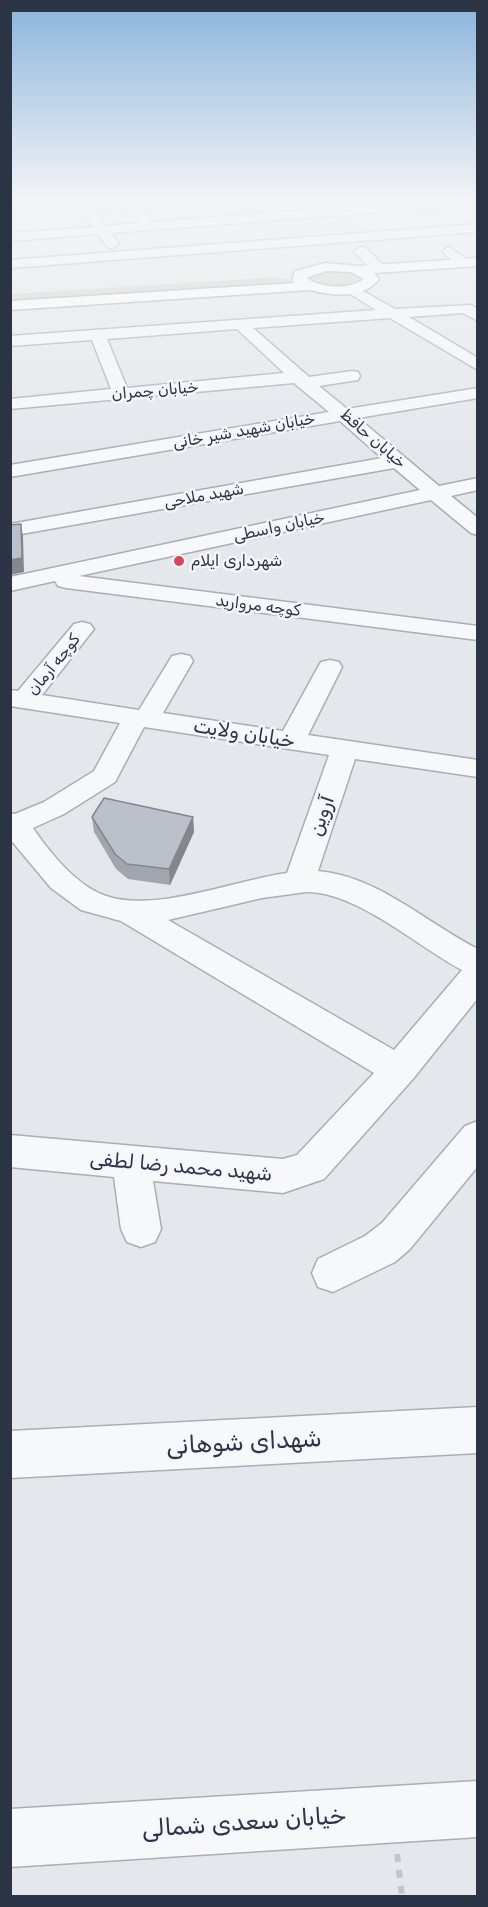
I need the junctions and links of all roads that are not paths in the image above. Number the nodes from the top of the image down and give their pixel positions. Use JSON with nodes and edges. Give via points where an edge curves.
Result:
{"nodes":[{"id":1,"x":97,"y":287,"type":"edge"},
{"id":2,"x":295,"y":287,"type":"edge"},
{"id":3,"x":316,"y":287,"type":"edge"},
{"id":4,"x":357,"y":287,"type":"edge"},
{"id":5,"x":352,"y":289,"type":"junction"},
{"id":6,"x":10,"y":293,"type":"edge"},
{"id":7,"x":10,"y":306,"type":"edge"},
{"id":8,"x":395,"y":315,"type":"junction"},
{"id":9,"x":477,"y":317,"type":"edge"},
{"id":10,"x":241,"y":326,"type":"junction"},
{"id":11,"x":98,"y":335,"type":"junction"},
{"id":12,"x":10,"y":341,"type":"edge"},
{"id":13,"x":467,"y":343,"type":"dead end"},
{"id":14,"x":446,"y":346,"type":"junction"},
{"id":15,"x":477,"y":365,"type":"edge"},
{"id":16,"x":352,"y":376,"type":"dead end"},
{"id":17,"x":49,"y":378,"type":"dead end"},
{"id":18,"x":303,"y":380,"type":"junction"},
{"id":19,"x":477,"y":393,"type":"edge"},
{"id":20,"x":121,"y":394,"type":"junction"},
{"id":21,"x":53,"y":400,"type":"junction"},
{"id":22,"x":10,"y":404,"type":"edge"},
{"id":23,"x":344,"y":414,"type":"junction"},
{"id":24,"x":398,"y":461,"type":"junction"},
{"id":25,"x":10,"y":471,"type":"edge"},
{"id":26,"x":477,"y":484,"type":"edge"},
{"id":27,"x":436,"y":493,"type":"junction"},
{"id":28,"x":477,"y":529,"type":"edge"},
{"id":29,"x":10,"y":530,"type":"edge"},
{"id":30,"x":39,"y":578,"type":"junction"},
{"id":31,"x":10,"y":584,"type":"edge"},
{"id":32,"x":82,"y":629,"type":"dead end"},
{"id":33,"x":477,"y":633,"type":"edge"},
{"id":34,"x":181,"y":661,"type":"dead end"},
{"id":35,"x":330,"y":667,"type":"dead end"},
{"id":36,"x":18,"y":699,"type":"edge"},
{"id":37,"x":141,"y":718,"type":"junction"},
{"id":38,"x":291,"y":741,"type":"junction"},
{"id":39,"x":345,"y":749,"type":"junction"},
{"id":40,"x":477,"y":769,"type":"edge"},
{"id":41,"x":13,"y":824,"type":"edge"},
{"id":42,"x":299,"y":882,"type":"junction"},
{"id":43,"x":128,"y":911,"type":"junction"},
{"id":44,"x":477,"y":964,"type":"edge"},
{"id":45,"x":477,"y":974,"type":"edge"},
{"id":46,"x":399,"y":1070,"type":"junction"},
{"id":47,"x":477,"y":1137,"type":"edge"},
{"id":48,"x":10,"y":1151,"type":"edge"},
{"id":49,"x":131,"y":1162,"type":"junction"},
{"id":50,"x":141,"y":1229,"type":"dead end"},
{"id":51,"x":333,"y":1273,"type":"dead end"},
{"id":52,"x":477,"y":1430,"type":"edge"},
{"id":53,"x":10,"y":1455,"type":"edge"},
{"id":54,"x":477,"y":1809,"type":"edge"},
{"id":55,"x":10,"y":1838,"type":"edge"}],
"edges":[{"from":1,"to":6,"type":"main road"},
{"from":2,"to":7,"type":"main road"},
{"from":3,"to":5,"type":"main road"},
{"from":4,"to":5,"type":"main road"},
{"from":5,"to":8,"type":"street"},
{"from":8,"to":9,"type":"street","via":[[466,308]]},
{"from":8,"to":10,"type":"street"},
{"from":8,"to":14,"type":"street"},
{"from":10,"to":11,"type":"street"},
{"from":10,"to":18,"type":"street","name":"خیابان حافظ"},
{"from":11,"to":12,"type":"street"},
{"from":11,"to":20,"type":"street"},
{"from":13,"to":14,"type":"street"},
{"from":14,"to":15,"type":"street"},
{"from":16,"to":18,"type":"street","name":"خیابان چمران"},
{"from":17,"to":21,"type":"street"},
{"from":18,"to":20,"type":"street","name":"خیابان چمران"},
{"from":18,"to":23,"type":"street","name":"خیابان حافظ"},
{"from":19,"to":23,"type":"street","name":"خیابان شهید شیر خانی"},
{"from":20,"to":21,"type":"street","name":"خیابان چمران"},
{"from":21,"to":22,"type":"street","name":"خیابان چمران"},
{"from":23,"to":24,"type":"street","name":"خیابان حافظ"},
{"from":23,"to":25,"type":"street","name":"خیابان شهید شیر خانی"},
{"from":24,"to":27,"type":"street","name":"خیابان حافظ"},
{"from":24,"to":29,"type":"street","name":"شهید ملاحی"},
{"from":26,"to":27,"type":"street","name":"خیابان واسطی"},
{"from":27,"to":28,"type":"street","name":"خیابان حافظ"},
{"from":27,"to":30,"type":"street","name":"خیابان واسطی"},
{"from":30,"to":31,"type":"street","name":"خیابان واسطی"},
{"from":30,"to":33,"type":"street","name":"کوچه مروارید"},
{"from":32,"to":36,"type":"street","name":"کوچه آرمان"},
{"from":34,"to":37,"type":"street"},
{"from":35,"to":38,"type":"street"},
{"from":36,"to":37,"type":"street","name":"خیابان ولایت"},
{"from":37,"to":38,"type":"street","name":"خیابان ولایت"},
{"from":37,"to":41,"type":"street","via":[[105,776],[60,805]]},
{"from":38,"to":39,"type":"street","name":"خیابان ولایت"},
{"from":39,"to":40,"type":"street","name":"خیابان ولایت"},
{"from":39,"to":42,"type":"street","name":"آروین"},
{"from":41,"to":43,"type":"street","via":[[55,874],[81,896],[103,907]]},
{"from":42,"to":43,"type":"street","via":[[166,910]]},
{"from":42,"to":44,"type":"street","via":[[329,883],[372,902]]},
{"from":43,"to":46,"type":"street"},
{"from":45,"to":46,"type":"street","name":"شهید محمد رضا لطفی"},
{"from":46,"to":49,"type":"street","name":"شهید محمد رضا لطفی","via":[[310,1167],[283,1176]]},
{"from":47,"to":51,"type":"street","via":[[396,1236],[380,1249]]},
{"from":48,"to":49,"type":"street","name":"شهید محمد رضا لطفی"},
{"from":49,"to":50,"type":"street"},
{"from":52,"to":53,"type":"street","name":"شهدای شوهانی"},
{"from":54,"to":55,"type":"street","name":"خیابان سعدی شمالی"}]}
